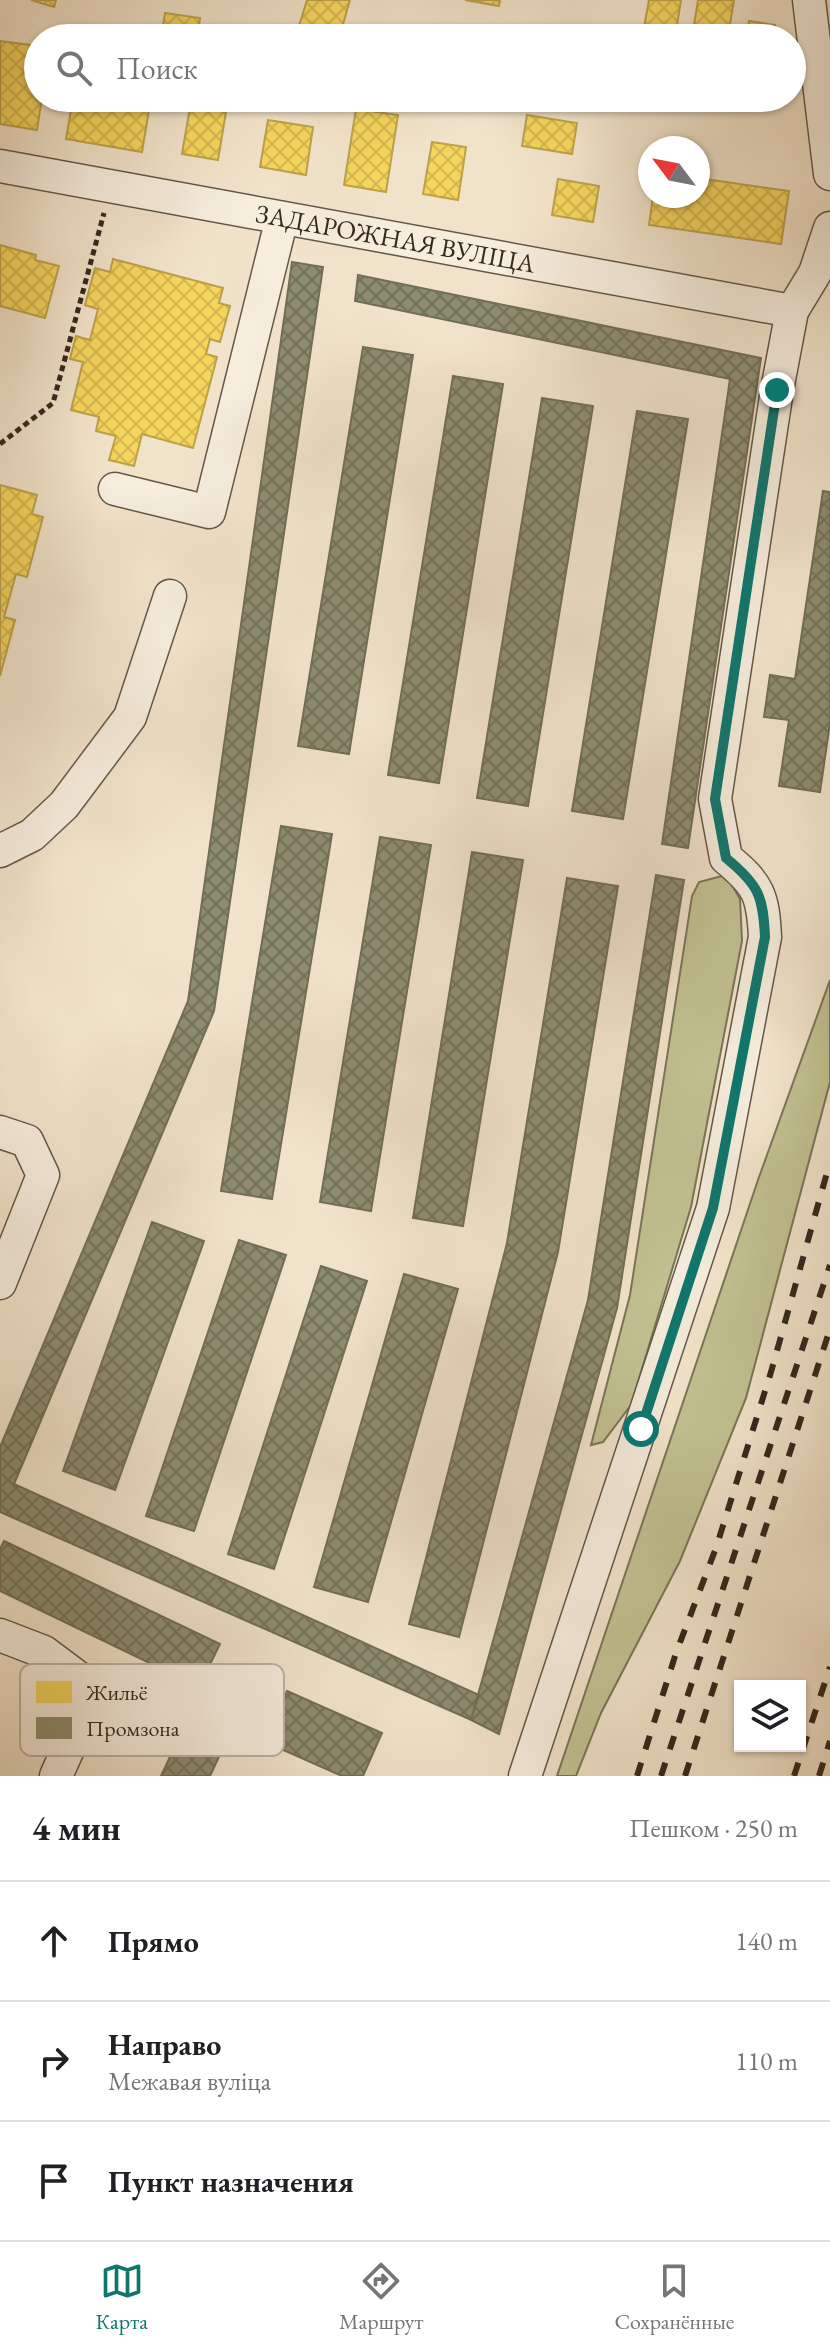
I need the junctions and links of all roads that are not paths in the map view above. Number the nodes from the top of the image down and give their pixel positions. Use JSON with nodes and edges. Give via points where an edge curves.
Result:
{"nodes":[{"id":1,"x":809,"y":0,"type":"edge"},
{"id":2,"x":0,"y":166,"type":"edge"},
{"id":3,"x":830,"y":174,"type":"edge"},
{"id":4,"x":282,"y":218,"type":"junction"},
{"id":5,"x":830,"y":228,"type":"edge"},
{"id":6,"x":792,"y":311,"type":"junction"},
{"id":7,"x":115,"y":489,"type":"dead end"},
{"id":8,"x":170,"y":596,"type":"dead end"},
{"id":9,"x":0,"y":851,"type":"edge"},
{"id":10,"x":0,"y":1132,"type":"edge"},
{"id":11,"x":0,"y":1283,"type":"edge"},
{"id":12,"x":0,"y":1635,"type":"edge"},
{"id":13,"x":60,"y":1664,"type":"edge"},
{"id":14,"x":65,"y":1756,"type":"edge"},
{"id":15,"x":56,"y":1776,"type":"edge"},
{"id":16,"x":525,"y":1776,"type":"edge"}],
"edges":[{"from":1,"to":3,"type":"street"},
{"from":2,"to":4,"type":"street","name":"ЗАДАРОЖНАЯ ВУЛІЦА"},
{"from":4,"to":6,"type":"street","name":"ЗАДАРОЖНАЯ ВУЛІЦА"},
{"from":4,"to":7,"type":"street","via":[[209,512]]},
{"from":5,"to":6,"type":"street","via":[[815,273]]},
{"from":6,"to":16,"type":"street","via":[[715,799],[726,858],[750,878],[764,902],[765,937],[713,1208]]},
{"from":8,"to":9,"type":"street","via":[[130,717],[64,805],[32,835]]},
{"from":10,"to":11,"type":"street","via":[[27,1141],[43,1175]]},
{"from":12,"to":13,"type":"street"},
{"from":14,"to":15,"type":"street"}]}
